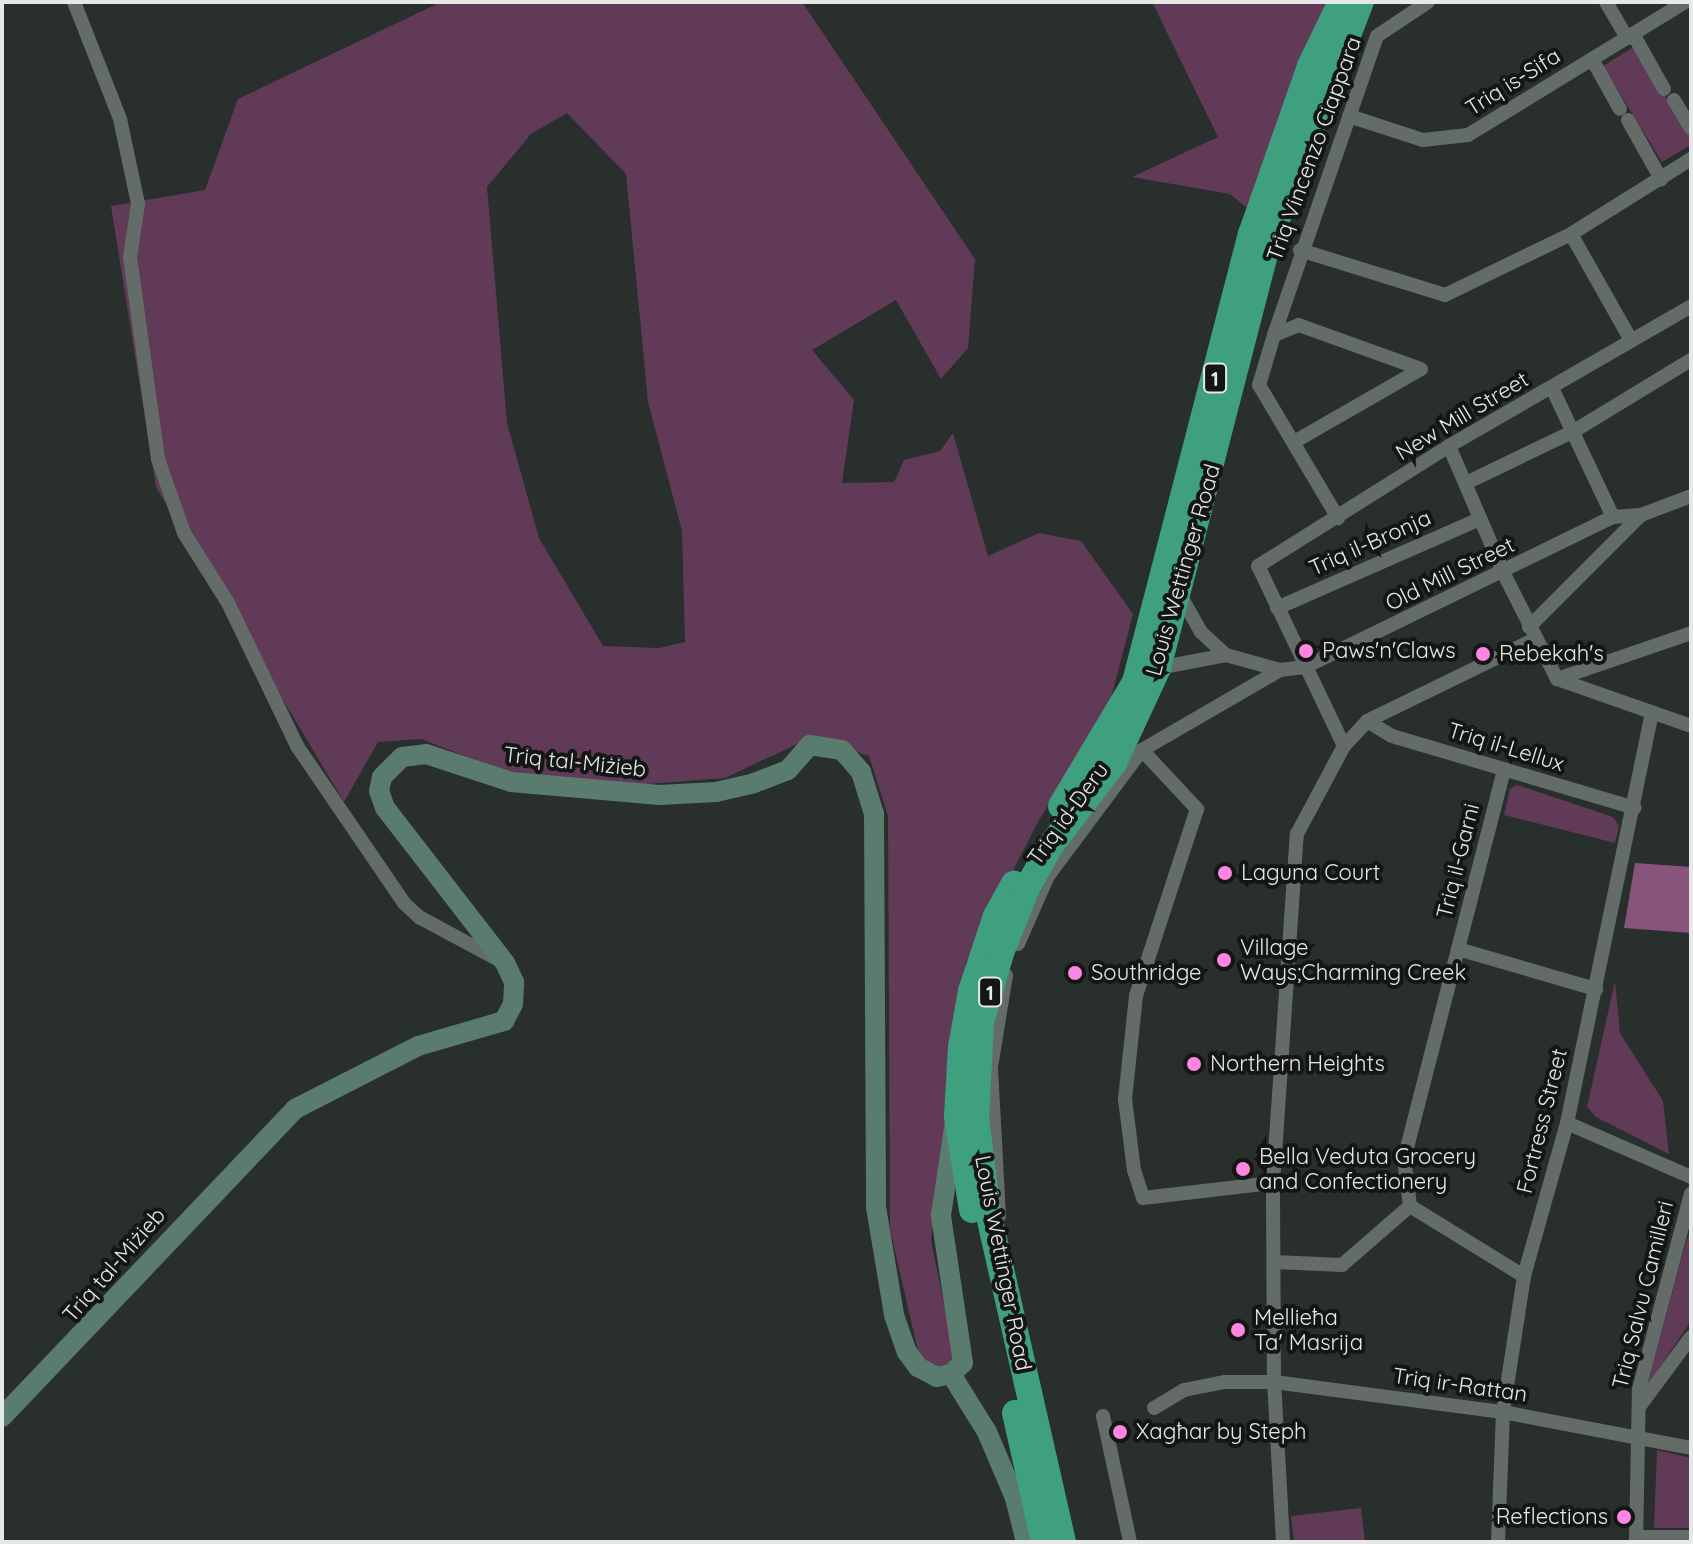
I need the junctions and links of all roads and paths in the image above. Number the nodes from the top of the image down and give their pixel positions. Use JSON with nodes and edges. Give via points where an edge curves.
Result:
{"nodes":[{"id":1,"x":74,"y":2,"type":"edge"},
{"id":2,"x":1341,"y":2,"type":"edge"},
{"id":3,"x":1361,"y":2,"type":"edge"},
{"id":4,"x":1428,"y":2,"type":"edge"},
{"id":5,"x":1606,"y":2,"type":"edge"},
{"id":6,"x":1685,"y":2,"type":"edge"},
{"id":7,"x":1630,"y":36,"type":"junction"},
{"id":8,"x":1592,"y":59,"type":"junction"},
{"id":9,"x":1349,"y":116,"type":"junction"},
{"id":10,"x":1691,"y":128,"type":"edge"},
{"id":11,"x":1691,"y":159,"type":"edge"},
{"id":12,"x":1661,"y":179,"type":"junction"},
{"id":13,"x":1571,"y":234,"type":"junction"},
{"id":14,"x":1300,"y":250,"type":"junction"},
{"id":15,"x":1691,"y":306,"type":"edge"},
{"id":16,"x":1274,"y":335,"type":"junction"},
{"id":17,"x":1631,"y":340,"type":"junction"},
{"id":18,"x":1691,"y":360,"type":"edge"},
{"id":19,"x":1552,"y":388,"type":"junction"},
{"id":20,"x":1574,"y":431,"type":"junction"},
{"id":21,"x":1294,"y":442,"type":"junction"},
{"id":22,"x":1449,"y":446,"type":"junction"},
{"id":23,"x":1466,"y":483,"type":"junction"},
{"id":24,"x":1691,"y":496,"type":"edge"},
{"id":25,"x":1641,"y":515,"type":"junction"},
{"id":26,"x":1613,"y":517,"type":"junction"},
{"id":27,"x":1338,"y":518,"type":"junction"},
{"id":28,"x":1480,"y":519,"type":"junction"},
{"id":29,"x":1504,"y":574,"type":"junction"},
{"id":30,"x":1180,"y":595,"type":"junction"},
{"id":31,"x":1277,"y":608,"type":"junction"},
{"id":32,"x":1532,"y":633,"type":"junction"},
{"id":33,"x":1691,"y":633,"type":"edge"},
{"id":34,"x":1226,"y":655,"type":"junction"},
{"id":35,"x":1305,"y":667,"type":"junction"},
{"id":36,"x":1158,"y":668,"type":"junction"},
{"id":37,"x":1280,"y":670,"type":"junction"},
{"id":38,"x":1557,"y":679,"type":"junction"},
{"id":39,"x":1652,"y":714,"type":"junction"},
{"id":40,"x":1367,"y":721,"type":"junction"},
{"id":41,"x":1691,"y":726,"type":"edge"},
{"id":42,"x":1344,"y":746,"type":"junction"},
{"id":43,"x":1142,"y":750,"type":"junction"},
{"id":44,"x":1504,"y":770,"type":"junction"},
{"id":45,"x":1635,"y":808,"type":"junction"},
{"id":46,"x":1458,"y":949,"type":"junction"},
{"id":47,"x":505,"y":963,"type":"junction"},
{"id":48,"x":1596,"y":989,"type":"junction"},
{"id":49,"x":957,"y":1116,"type":"junction"},
{"id":50,"x":1567,"y":1123,"type":"junction"},
{"id":51,"x":1691,"y":1177,"type":"edge"},
{"id":52,"x":1273,"y":1183,"type":"junction"},
{"id":53,"x":1691,"y":1194,"type":"edge"},
{"id":54,"x":1410,"y":1206,"type":"junction"},
{"id":55,"x":997,"y":1251,"type":"junction"},
{"id":56,"x":1274,"y":1262,"type":"junction"},
{"id":57,"x":1524,"y":1276,"type":"junction"},
{"id":58,"x":1691,"y":1337,"type":"edge"},
{"id":59,"x":951,"y":1374,"type":"junction"},
{"id":60,"x":1274,"y":1382,"type":"junction"},
{"id":61,"x":1639,"y":1407,"type":"junction"},
{"id":62,"x":1154,"y":1408,"type":"dead end"},
{"id":63,"x":1503,"y":1412,"type":"junction"},
{"id":64,"x":1103,"y":1416,"type":"dead end"},
{"id":65,"x":2,"y":1417,"type":"edge"},
{"id":66,"x":1691,"y":1432,"type":"edge"},
{"id":67,"x":1639,"y":1435,"type":"junction"},
{"id":68,"x":1689,"y":1447,"type":"edge"},
{"id":69,"x":1691,"y":1537,"type":"edge"},
{"id":70,"x":1636,"y":1540,"type":"edge"},
{"id":71,"x":1026,"y":1542,"type":"edge"},
{"id":72,"x":1044,"y":1542,"type":"edge"},
{"id":73,"x":1063,"y":1542,"type":"edge"},
{"id":74,"x":1130,"y":1542,"type":"edge"},
{"id":75,"x":1283,"y":1542,"type":"edge"},
{"id":76,"x":1498,"y":1542,"type":"edge"}],
"edges":[{"from":1,"to":47,"type":"street","via":[[120,119],[132,175],[138,204],[130,257],[158,459],[184,533],[228,603],[297,746],[404,903],[419,917]]},
{"from":2,"to":49,"type":"highway","name":"Louis Wettinger Road","number":"1","via":[[1310,66],[1251,234],[1135,682],[996,916],[971,991]]},
{"from":3,"to":30,"type":"highway","name":"Louis Wettinger Road","number":"1","via":[[1269,240]]},
{"from":4,"to":9,"type":"street","name":"Triq Vincenzo Ciappara","via":[[1377,36]]},
{"from":5,"to":7,"type":"street"},
{"from":6,"to":7,"type":"street","name":"Triq is-Sifa"},
{"from":7,"to":8,"type":"street","name":"Triq is-Sifa"},
{"from":7,"to":10,"type":"street"},
{"from":8,"to":9,"type":"street","name":"Triq is-Sifa","via":[[1468,135],[1423,140]]},
{"from":8,"to":12,"type":"street"},
{"from":9,"to":14,"type":"street","name":"Triq Vincenzo Ciappara"},
{"from":11,"to":12,"type":"street"},
{"from":12,"to":13,"type":"street"},
{"from":13,"to":14,"type":"street","via":[[1445,295]]},
{"from":13,"to":17,"type":"street"},
{"from":14,"to":16,"type":"street","name":"Triq Vincenzo Ciappara"},
{"from":15,"to":17,"type":"street","name":"New Mill Street"},
{"from":16,"to":21,"type":"street","name":"Triq Vincenzo Ciappara","via":[[1259,385]]},
{"from":16,"to":21,"type":"street","via":[[1299,325],[1421,369]]},
{"from":17,"to":19,"type":"street","name":"New Mill Street"},
{"from":18,"to":20,"type":"street"},
{"from":19,"to":20,"type":"street"},
{"from":19,"to":22,"type":"street","name":"New Mill Street"},
{"from":20,"to":23,"type":"street"},
{"from":20,"to":26,"type":"street"},
{"from":21,"to":27,"type":"street","name":"Triq Vincenzo Ciappara"},
{"from":22,"to":23,"type":"street"},
{"from":22,"to":27,"type":"street","name":"New Mill Street"},
{"from":23,"to":28,"type":"street"},
{"from":24,"to":25,"type":"street","name":"Old Mill Street"},
{"from":25,"to":26,"type":"street","name":"Old Mill Street"},
{"from":25,"to":32,"type":"street"},
{"from":26,"to":29,"type":"street","name":"Old Mill Street"},
{"from":27,"to":31,"type":"street","name":"New Mill Street","via":[[1258,566]]},
{"from":28,"to":29,"type":"street"},
{"from":28,"to":31,"type":"street","name":"Triq il-Bronja"},
{"from":29,"to":32,"type":"street"},
{"from":29,"to":35,"type":"street","name":"Old Mill Street"},
{"from":30,"to":34,"type":"street","name":"Old Mill Street","via":[[1201,632]]},
{"from":30,"to":36,"type":"highway","name":"Louis Wettinger Road","number":"1"},
{"from":31,"to":35,"type":"street"},
{"from":32,"to":38,"type":"street"},
{"from":32,"to":40,"type":"street"},
{"from":33,"to":38,"type":"street"},
{"from":34,"to":36,"type":"street","name":"Old Mill Street"},
{"from":34,"to":37,"type":"street","name":"Old Mill Street"},
{"from":35,"to":37,"type":"street","name":"Old Mill Street"},
{"from":35,"to":42,"type":"street"},
{"from":36,"to":55,"type":"highway","name":"Louis Wettinger Road","number":"1","via":[[1114,763],[1051,845],[1027,888],[981,1022],[976,1119]]},
{"from":37,"to":43,"type":"street","name":"Triq id-Deru"},
{"from":38,"to":39,"type":"street"},
{"from":39,"to":41,"type":"street"},
{"from":39,"to":45,"type":"street","name":"Fortress Street"},
{"from":40,"to":42,"type":"street"},
{"from":40,"to":44,"type":"street","name":"Triq il-Lellux","via":[[1392,736]]},
{"from":42,"to":52,"type":"street","via":[[1297,834]]},
{"from":43,"to":52,"type":"street","via":[[1197,809],[1136,996],[1125,1099],[1143,1198]]},
{"from":43,"to":55,"type":"street","name":"Triq id-Deru","via":[[1048,876],[1007,968],[991,1067],[1000,1186]]},
{"from":44,"to":45,"type":"street","name":"Triq il-Lellux"},
{"from":44,"to":46,"type":"street","name":"Triq il-Garni"},
{"from":45,"to":48,"type":"street","name":"Fortress Street"},
{"from":46,"to":48,"type":"street"},
{"from":46,"to":54,"type":"street","name":"Triq il-Garni","via":[[1404,1159]]},
{"from":47,"to":59,"type":"street","name":"Triq tal-Miżieb","via":[[385,808],[379,791],[382,777],[402,757],[426,754],[511,782],[659,795],[716,792],[754,783],[788,770],[810,745],[842,750],[861,772],[874,814],[879,1063],[874,1148],[885,1265],[907,1352],[918,1367],[937,1377]]},
{"from":47,"to":65,"type":"street","name":"Triq tal-Miżieb","via":[[514,982],[513,1004],[504,1021],[418,1046],[295,1109]]},
{"from":48,"to":50,"type":"street","name":"Fortress Street"},
{"from":49,"to":59,"type":"street","via":[[941,1215],[963,1363]]},
{"from":49,"to":72,"type":"highway","name":"Louis Wettinger Road","number":"1","via":[[981,1256]]},
{"from":50,"to":51,"type":"street"},
{"from":50,"to":57,"type":"street","name":"Fortress Street"},
{"from":52,"to":56,"type":"street"},
{"from":53,"to":61,"type":"street","name":"Triq Salvu Camilleri","via":[[1661,1297]]},
{"from":54,"to":56,"type":"street","via":[[1342,1265]]},
{"from":54,"to":57,"type":"street"},
{"from":55,"to":73,"type":"highway","name":"Louis Wettinger Road","number":"1"},
{"from":56,"to":60,"type":"street"},
{"from":57,"to":63,"type":"street","name":"Fortress Street"},
{"from":58,"to":61,"type":"street"},
{"from":59,"to":71,"type":"street","via":[[987,1432]]},
{"from":60,"to":62,"type":"street","name":"Triq ir-Rattan","via":[[1225,1382],[1184,1390]]},
{"from":60,"to":63,"type":"street","name":"Triq ir-Rattan"},
{"from":60,"to":75,"type":"street"},
{"from":61,"to":67,"type":"street","name":"Triq Salvu Camilleri"},
{"from":63,"to":67,"type":"street","name":"Triq ir-Rattan"},
{"from":63,"to":76,"type":"street","name":"Fortress Street"},
{"from":64,"to":74,"type":"street"},
{"from":66,"to":68,"type":"street"},
{"from":67,"to":68,"type":"street","name":"Triq ir-Rattan"},
{"from":67,"to":70,"type":"street","name":"Triq Salvu Camilleri"},
{"from":69,"to":70,"type":"street"}]}
